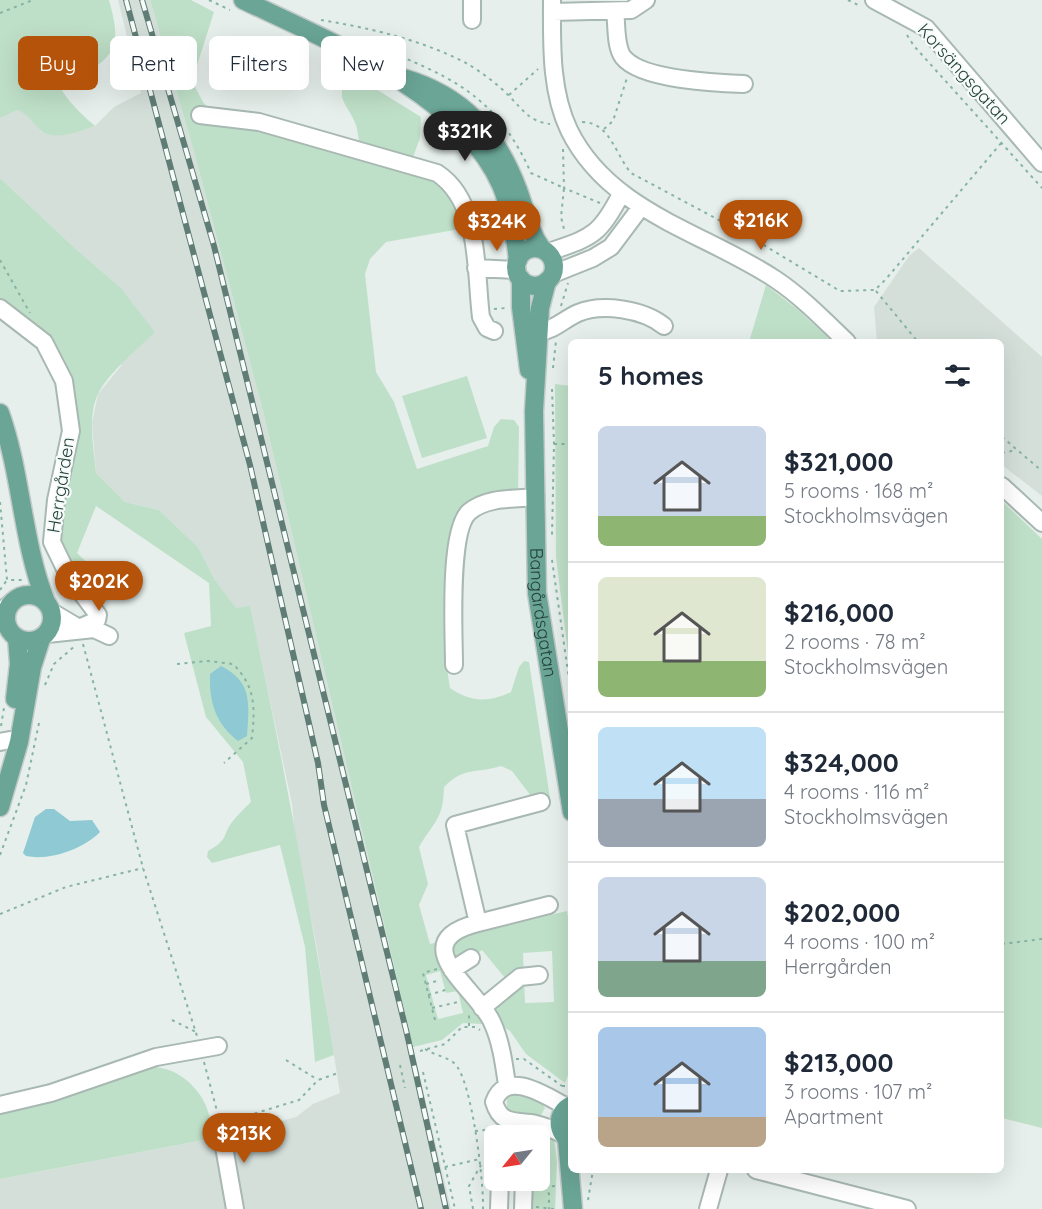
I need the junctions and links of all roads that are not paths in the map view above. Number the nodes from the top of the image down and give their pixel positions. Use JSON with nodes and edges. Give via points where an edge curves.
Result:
{"nodes":[{"id":1,"x":472,"y":0,"type":"edge"},
{"id":2,"x":646,"y":0,"type":"edge"},
{"id":3,"x":871,"y":4,"type":"edge"},
{"id":4,"x":552,"y":6,"type":"edge"},
{"id":5,"x":241,"y":7,"type":"edge"},
{"id":6,"x":615,"y":11,"type":"junction"},
{"id":7,"x":472,"y":20,"type":"dead end"},
{"id":8,"x":321,"y":36,"type":"edge"},
{"id":9,"x":406,"y":79,"type":"edge"},
{"id":10,"x":406,"y":84,"type":"edge"},
{"id":11,"x":744,"y":84,"type":"dead end"},
{"id":12,"x":200,"y":115,"type":"dead end"},
{"id":13,"x":1042,"y":163,"type":"edge"},
{"id":14,"x":621,"y":194,"type":"junction"},
{"id":15,"x":641,"y":207,"type":"junction"},
{"id":16,"x":545,"y":250,"type":"junction"},
{"id":17,"x":476,"y":268,"type":"junction"},
{"id":18,"x":518,"y":269,"type":"junction"},
{"id":19,"x":550,"y":278,"type":"junction"},
{"id":20,"x":0,"y":308,"type":"edge"},
{"id":21,"x":664,"y":326,"type":"dead end"},
{"id":22,"x":494,"y":331,"type":"dead end"},
{"id":23,"x":539,"y":332,"type":"junction"},
{"id":24,"x":844,"y":339,"type":"edge"},
{"id":25,"x":534,"y":411,"type":"junction"},
{"id":26,"x":0,"y":414,"type":"edge"},
{"id":27,"x":1004,"y":488,"type":"edge"},
{"id":28,"x":536,"y":496,"type":"junction"},
{"id":29,"x":1042,"y":523,"type":"edge"},
{"id":30,"x":29,"y":543,"type":"junction"},
{"id":31,"x":49,"y":607,"type":"junction"},
{"id":32,"x":8,"y":612,"type":"edge"},
{"id":33,"x":79,"y":628,"type":"junction"},
{"id":34,"x":44,"y":636,"type":"junction"},
{"id":35,"x":109,"y":636,"type":"dead end"},
{"id":36,"x":454,"y":665,"type":"dead end"},
{"id":37,"x":5,"y":741,"type":"edge"},
{"id":38,"x":0,"y":786,"type":"edge"},
{"id":39,"x":568,"y":787,"type":"edge"},
{"id":40,"x":540,"y":802,"type":"dead end"},
{"id":41,"x":0,"y":807,"type":"edge"},
{"id":42,"x":549,"y":905,"type":"dead end"},
{"id":43,"x":478,"y":923,"type":"junction"},
{"id":44,"x":471,"y":958,"type":"dead end"},
{"id":45,"x":450,"y":968,"type":"junction"},
{"id":46,"x":539,"y":975,"type":"dead end"},
{"id":47,"x":472,"y":1002,"type":"junction"},
{"id":48,"x":218,"y":1046,"type":"dead end"},
{"id":49,"x":507,"y":1085,"type":"junction"},
{"id":50,"x":0,"y":1105,"type":"edge"},
{"id":51,"x":568,"y":1106,"type":"edge"},
{"id":52,"x":568,"y":1108,"type":"edge"},
{"id":53,"x":220,"y":1124,"type":"road end"},
{"id":54,"x":506,"y":1125,"type":"edge"},
{"id":55,"x":550,"y":1130,"type":"edge"},
{"id":56,"x":567,"y":1139,"type":"edge"},
{"id":57,"x":573,"y":1173,"type":"edge"},
{"id":58,"x":579,"y":1173,"type":"edge"},
{"id":59,"x":718,"y":1173,"type":"edge"},
{"id":60,"x":768,"y":1173,"type":"edge"},
{"id":61,"x":500,"y":1191,"type":"edge"},
{"id":62,"x":527,"y":1191,"type":"edge"},
{"id":63,"x":578,"y":1206,"type":"edge"},
{"id":64,"x":527,"y":1207,"type":"edge"},
{"id":65,"x":235,"y":1209,"type":"edge"},
{"id":66,"x":499,"y":1209,"type":"edge"},
{"id":67,"x":708,"y":1209,"type":"edge"},
{"id":68,"x":907,"y":1209,"type":"edge"}],
"edges":[{"from":1,"to":7,"type":"street"},
{"from":2,"to":6,"type":"street","via":[[631,10]]},
{"from":3,"to":13,"type":"street","name":"Korsängsgatan","via":[[926,28]]},
{"from":4,"to":6,"type":"street"},
{"from":4,"to":14,"type":"street","via":[[553,64],[569,129],[595,167]]},
{"from":5,"to":8,"type":"main road"},
{"from":6,"to":11,"type":"street","via":[[622,56],[633,64],[696,82]]},
{"from":9,"to":16,"type":"main road","via":[[430,86],[456,103],[497,144],[510,168],[530,233]]},
{"from":10,"to":18,"type":"main road","name":"Bangårdsgatan","via":[[466,134],[486,158],[509,209]]},
{"from":12,"to":17,"type":"street","via":[[259,122],[437,173],[448,180],[461,200]]},
{"from":14,"to":15,"type":"street"},
{"from":14,"to":16,"type":"street","via":[[597,231],[568,247]]},
{"from":15,"to":19,"type":"street","via":[[611,247]]},
{"from":15,"to":24,"type":"street","via":[[775,279]]},
{"from":16,"to":18,"type":"main road","via":[[532,248],[523,252]]},
{"from":16,"to":19,"type":"main road","via":[[554,264]]},
{"from":17,"to":18,"type":"street"},
{"from":17,"to":22,"type":"street","via":[[481,317],[487,328]]},
{"from":18,"to":19,"type":"main road","via":[[529,284],[538,286]]},
{"from":18,"to":25,"type":"main road","name":"Bangårdsgatan"},
{"from":19,"to":23,"type":"main road","name":"Bangårdsgatan","via":[[540,308]]},
{"from":20,"to":33,"type":"street","name":"Herrgården","via":[[44,342],[64,381],[71,431],[51,529],[56,553],[98,615],[97,620]]},
{"from":21,"to":23,"type":"street","via":[[631,312],[595,307]]},
{"from":23,"to":25,"type":"main road","name":"Bangårdsgatan"},
{"from":25,"to":28,"type":"main road","name":"Bangårdsgatan"},
{"from":26,"to":30,"type":"main road","via":[[14,461]]},
{"from":27,"to":29,"type":"street"},
{"from":28,"to":36,"type":"street","via":[[481,505],[468,513],[461,525],[455,564]]},
{"from":28,"to":39,"type":"main road","name":"Bangårdsgatan","via":[[537,593]]},
{"from":30,"to":31,"type":"main road","via":[[37,580]]},
{"from":30,"to":32,"type":"main road","via":[[25,580]]},
{"from":31,"to":32,"type":"main road","via":[[32,595]]},
{"from":31,"to":33,"type":"street"},
{"from":31,"to":34,"type":"main road","via":[[52,624]]},
{"from":32,"to":34,"type":"main road","via":[[29,642]]},
{"from":32,"to":37,"type":"main road","via":[[19,664]]},
{"from":33,"to":34,"type":"street"},
{"from":33,"to":35,"type":"street"},
{"from":34,"to":41,"type":"main road","via":[[32,667],[19,742]]},
{"from":37,"to":38,"type":"main road"},
{"from":40,"to":43,"type":"street","via":[[455,825]]},
{"from":42,"to":43,"type":"street"},
{"from":43,"to":45,"type":"street","via":[[462,927],[447,942],[444,951]]},
{"from":44,"to":45,"type":"street"},
{"from":45,"to":47,"type":"street"},
{"from":46,"to":47,"type":"street","via":[[520,977]]},
{"from":47,"to":49,"type":"street","via":[[492,1021]]},
{"from":48,"to":50,"type":"street","via":[[156,1057],[51,1093]]},
{"from":49,"to":51,"type":"street","via":[[520,1085]]},
{"from":49,"to":54,"type":"street","via":[[494,1102]]},
{"from":52,"to":56,"type":"main road","via":[[559,1121]]},
{"from":53,"to":65,"type":"street"},
{"from":55,"to":56,"type":"street"},
{"from":57,"to":63,"type":"main road"},
{"from":58,"to":63,"type":"main road"},
{"from":59,"to":67,"type":"street"},
{"from":60,"to":68,"type":"street"},
{"from":61,"to":66,"type":"street"},
{"from":62,"to":64,"type":"street"}]}
